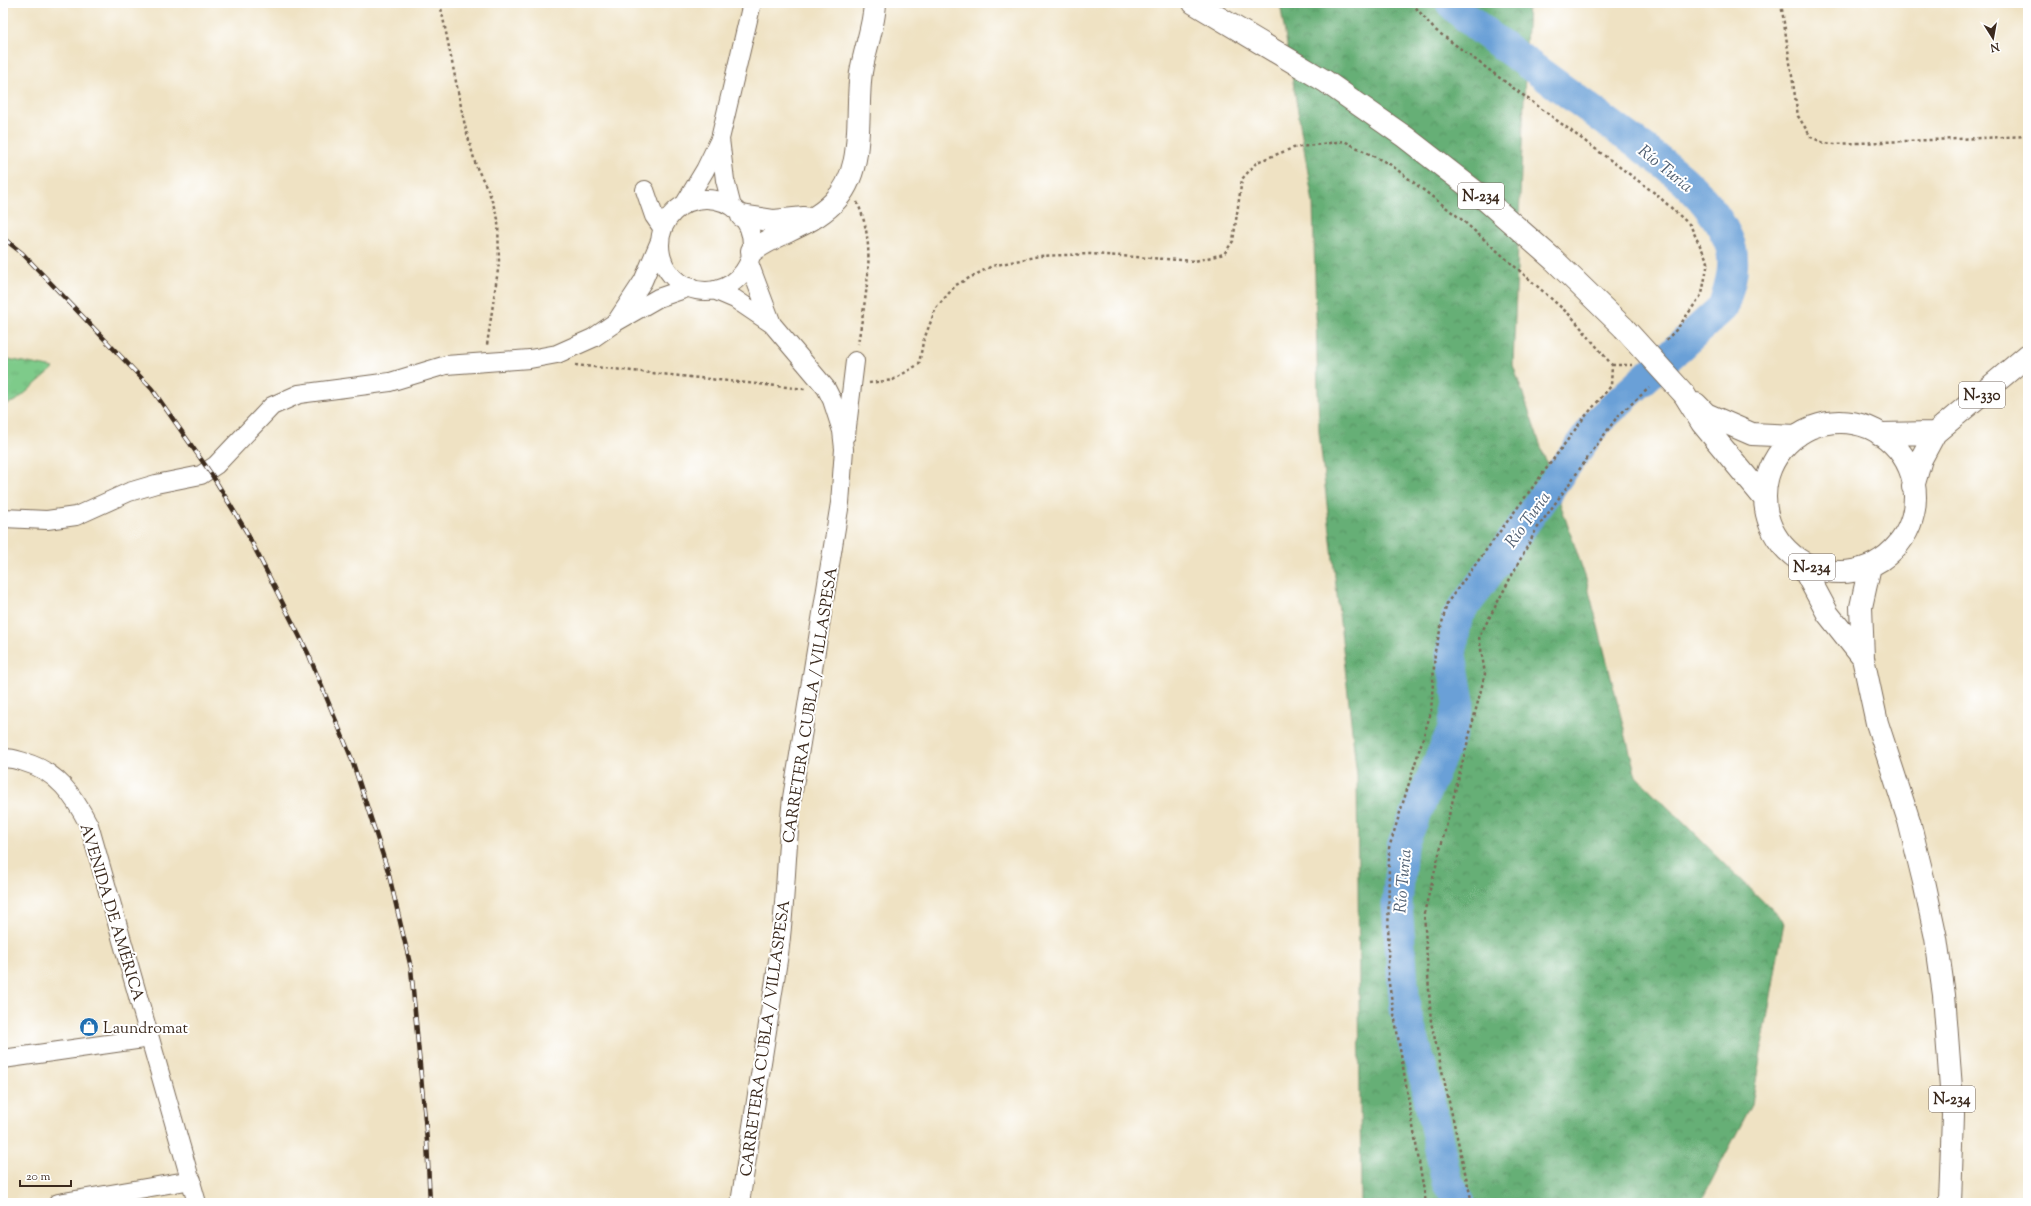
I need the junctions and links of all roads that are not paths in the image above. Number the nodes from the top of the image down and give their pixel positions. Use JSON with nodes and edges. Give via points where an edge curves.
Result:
{"nodes":[{"id":1,"x":752,"y":3,"type":"edge"},
{"id":2,"x":1194,"y":3,"type":"edge"},
{"id":3,"x":877,"y":8,"type":"edge"},
{"id":4,"x":720,"y":139,"type":"junction"},
{"id":5,"x":645,"y":190,"type":"dead end"},
{"id":6,"x":684,"y":205,"type":"junction"},
{"id":7,"x":737,"y":211,"type":"junction"},
{"id":8,"x":815,"y":216,"type":"junction"},
{"id":9,"x":662,"y":235,"type":"junction"},
{"id":10,"x":750,"y":257,"type":"junction"},
{"id":11,"x":690,"y":288,"type":"junction"},
{"id":12,"x":714,"y":290,"type":"junction"},
{"id":13,"x":616,"y":322,"type":"junction"},
{"id":14,"x":772,"y":324,"type":"junction"},
{"id":15,"x":2028,"y":355,"type":"edge"},
{"id":16,"x":855,"y":361,"type":"road end"},
{"id":17,"x":1684,"y":394,"type":"junction"},
{"id":18,"x":1935,"y":433,"type":"junction"},
{"id":19,"x":1880,"y":434,"type":"junction"},
{"id":20,"x":1797,"y":436,"type":"junction"},
{"id":21,"x":844,"y":449,"type":"junction"},
{"id":22,"x":1914,"y":487,"type":"junction"},
{"id":23,"x":1765,"y":499,"type":"junction"},
{"id":24,"x":3,"y":518,"type":"edge"},
{"id":25,"x":1799,"y":560,"type":"junction"},
{"id":26,"x":1870,"y":566,"type":"junction"},
{"id":27,"x":1863,"y":658,"type":"junction"},
{"id":28,"x":3,"y":759,"type":"edge"},
{"id":29,"x":150,"y":1038,"type":"junction"},
{"id":30,"x":3,"y":1060,"type":"edge"},
{"id":31,"x":192,"y":1180,"type":"junction"},
{"id":32,"x":58,"y":1203,"type":"edge"},
{"id":33,"x":198,"y":1203,"type":"edge"},
{"id":34,"x":740,"y":1203,"type":"edge"},
{"id":35,"x":1950,"y":1203,"type":"edge"}],
"edges":[{"from":1,"to":4,"type":"street"},
{"from":2,"to":17,"type":"highway","number":"N-234","bridge":true,"via":[[1326,80],[1481,196],[1549,255],[1624,328]]},
{"from":3,"to":8,"type":"highway","via":[[862,70],[854,164],[844,189],[834,203]]},
{"from":4,"to":6,"type":"street"},
{"from":4,"to":7,"type":"street","via":[[725,180]]},
{"from":5,"to":9,"type":"street"},
{"from":6,"to":7,"type":"street","via":[[694,200],[705,199],[722,201]]},
{"from":6,"to":9,"type":"street","via":[[674,212]]},
{"from":7,"to":8,"type":"highway","via":[[774,221]]},
{"from":7,"to":10,"type":"street","via":[[751,234]]},
{"from":8,"to":10,"type":"highway","via":[[799,227],[770,239]]},
{"from":9,"to":11,"type":"street","via":[[661,254],[669,272]]},
{"from":9,"to":13,"type":"street","via":[[643,281]]},
{"from":10,"to":12,"type":"street","via":[[735,281]]},
{"from":10,"to":14,"type":"street","name":"CARRETERA CUBLA / VILLASPESA"},
{"from":11,"to":12,"type":"street"},
{"from":11,"to":13,"type":"street","via":[[658,298]]},
{"from":12,"to":14,"type":"street","name":"CARRETERA CUBLA / VILLASPESA","via":[[735,299]]},
{"from":13,"to":24,"type":"street","via":[[593,338],[557,354],[530,359],[446,365],[390,382],[299,394],[272,406],[216,465],[201,475],[130,492],[76,516],[47,520]]},
{"from":14,"to":21,"type":"street","name":"CARRETERA CUBLA / VILLASPESA","via":[[826,388],[838,416]]},
{"from":15,"to":18,"type":"highway","number":"N-330"},
{"from":16,"to":21,"type":"street"},
{"from":17,"to":20,"type":"highway","number":"N-234","via":[[1706,414],[1752,434]]},
{"from":17,"to":23,"type":"highway","number":"N-234","via":[[1702,422]]},
{"from":18,"to":19,"type":"highway"},
{"from":18,"to":22,"type":"highway","number":"N-330","via":[[1921,459]]},
{"from":19,"to":20,"type":"highway","number":"N-234","via":[[1853,424],[1838,423],[1824,424]]},
{"from":19,"to":22,"type":"highway","number":"N-234","via":[[1901,454]]},
{"from":20,"to":23,"type":"highway","number":"N-234","via":[[1786,446],[1770,470]]},
{"from":21,"to":34,"type":"street","name":"CARRETERA CUBLA / VILLASPESA","via":[[840,504],[792,798],[779,954]]},
{"from":22,"to":26,"type":"highway","number":"N-234","via":[[1913,510],[1903,537],[1894,549]]},
{"from":23,"to":25,"type":"highway","number":"N-234","via":[[1771,528],[1778,540]]},
{"from":25,"to":26,"type":"highway","number":"N-234","via":[[1827,571],[1842,572]]},
{"from":25,"to":27,"type":"highway","number":"N-234","via":[[1828,614]]},
{"from":26,"to":27,"type":"highway","number":"N-234","via":[[1861,607]]},
{"from":27,"to":35,"type":"highway","number":"N-234","via":[[1877,723],[1909,821],[1936,938],[1948,1037],[1952,1107]]},
{"from":28,"to":29,"type":"street","name":"AVENIDA DE AMÉRICA","via":[[35,765],[56,778],[76,800],[89,825]]},
{"from":29,"to":30,"type":"street"},
{"from":29,"to":31,"type":"street","name":"AVENIDA DE AMÉRICA"},
{"from":31,"to":32,"type":"street"},
{"from":31,"to":33,"type":"street","name":"AVENIDA DE AMÉRICA"}]}
